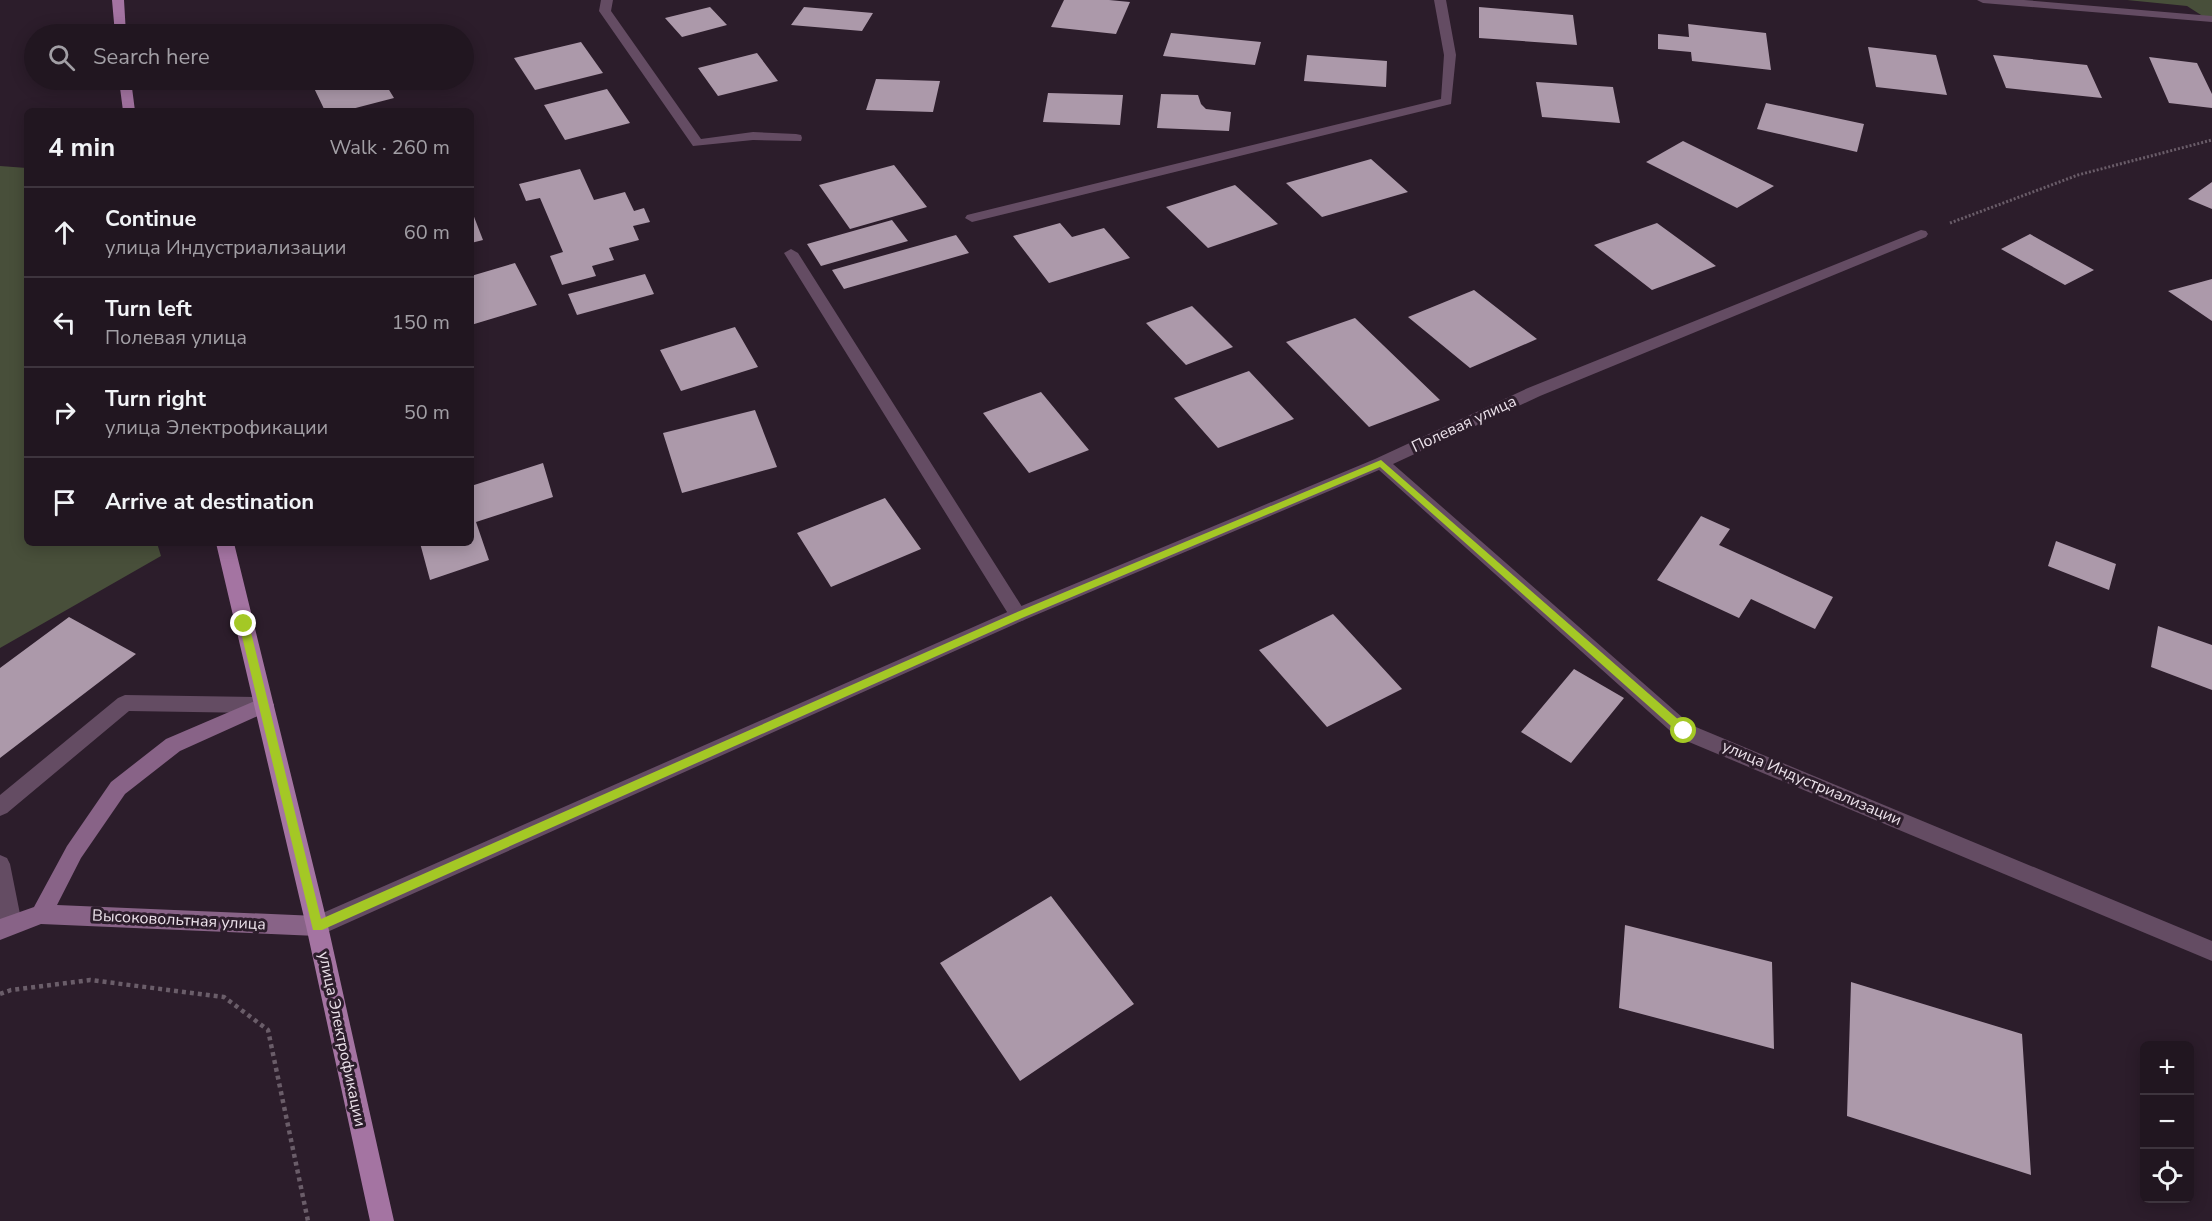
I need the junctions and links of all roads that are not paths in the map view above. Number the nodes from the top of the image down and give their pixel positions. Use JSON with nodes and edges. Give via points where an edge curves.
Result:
{"nodes":[{"id":1,"x":118,"y":0,"type":"edge"},
{"id":2,"x":607,"y":0,"type":"edge"},
{"id":3,"x":1440,"y":0,"type":"edge"},
{"id":4,"x":1983,"y":0,"type":"edge"},
{"id":5,"x":2212,"y":19,"type":"edge"},
{"id":6,"x":120,"y":24,"type":"edge"},
{"id":7,"x":126,"y":90,"type":"edge"},
{"id":8,"x":129,"y":108,"type":"edge"},
{"id":9,"x":796,"y":138,"type":"dead end"},
{"id":10,"x":972,"y":218,"type":"dead end"},
{"id":11,"x":1921,"y":234,"type":"road end"},
{"id":12,"x":791,"y":253,"type":"dead end"},
{"id":13,"x":1381,"y":463,"type":"junction"},
{"id":14,"x":226,"y":546,"type":"edge"},
{"id":15,"x":1018,"y":615,"type":"junction"},
{"id":16,"x":264,"y":705,"type":"junction"},
{"id":17,"x":0,"y":807,"type":"edge"},
{"id":18,"x":0,"y":864,"type":"edge"},
{"id":19,"x":41,"y":914,"type":"junction"},
{"id":20,"x":317,"y":926,"type":"junction"},
{"id":21,"x":5,"y":927,"type":"edge"},
{"id":22,"x":2212,"y":951,"type":"edge"},
{"id":23,"x":382,"y":1221,"type":"edge"}],
"edges":[{"from":1,"to":6,"type":"main road"},
{"from":2,"to":9,"type":"street","via":[[605,11],[698,143],[753,136]]},
{"from":3,"to":10,"type":"street","via":[[1450,55],[1447,101]]},
{"from":4,"to":5,"type":"street"},
{"from":7,"to":8,"type":"main road"},
{"from":11,"to":13,"type":"street","name":"Полевая улица","via":[[1534,392]]},
{"from":12,"to":15,"type":"street"},
{"from":13,"to":15,"type":"street","name":"Полевая улица"},
{"from":13,"to":22,"type":"street","name":"улица Индустриализации","via":[[1684,731]]},
{"from":14,"to":16,"type":"main road","name":"улица Электрофикации"},
{"from":15,"to":20,"type":"street","name":"Полевая улица"},
{"from":16,"to":17,"type":"street","via":[[125,703]]},
{"from":16,"to":19,"type":"street","via":[[173,745],[118,788],[74,852]]},
{"from":16,"to":20,"type":"main road","name":"улица Электрофикации"},
{"from":18,"to":21,"type":"street"},
{"from":19,"to":20,"type":"street","name":"Высоковольтная улица"},
{"from":19,"to":21,"type":"street","name":"Высоковольтная улица"},
{"from":20,"to":23,"type":"main road","name":"улица Электрофикации"}]}
